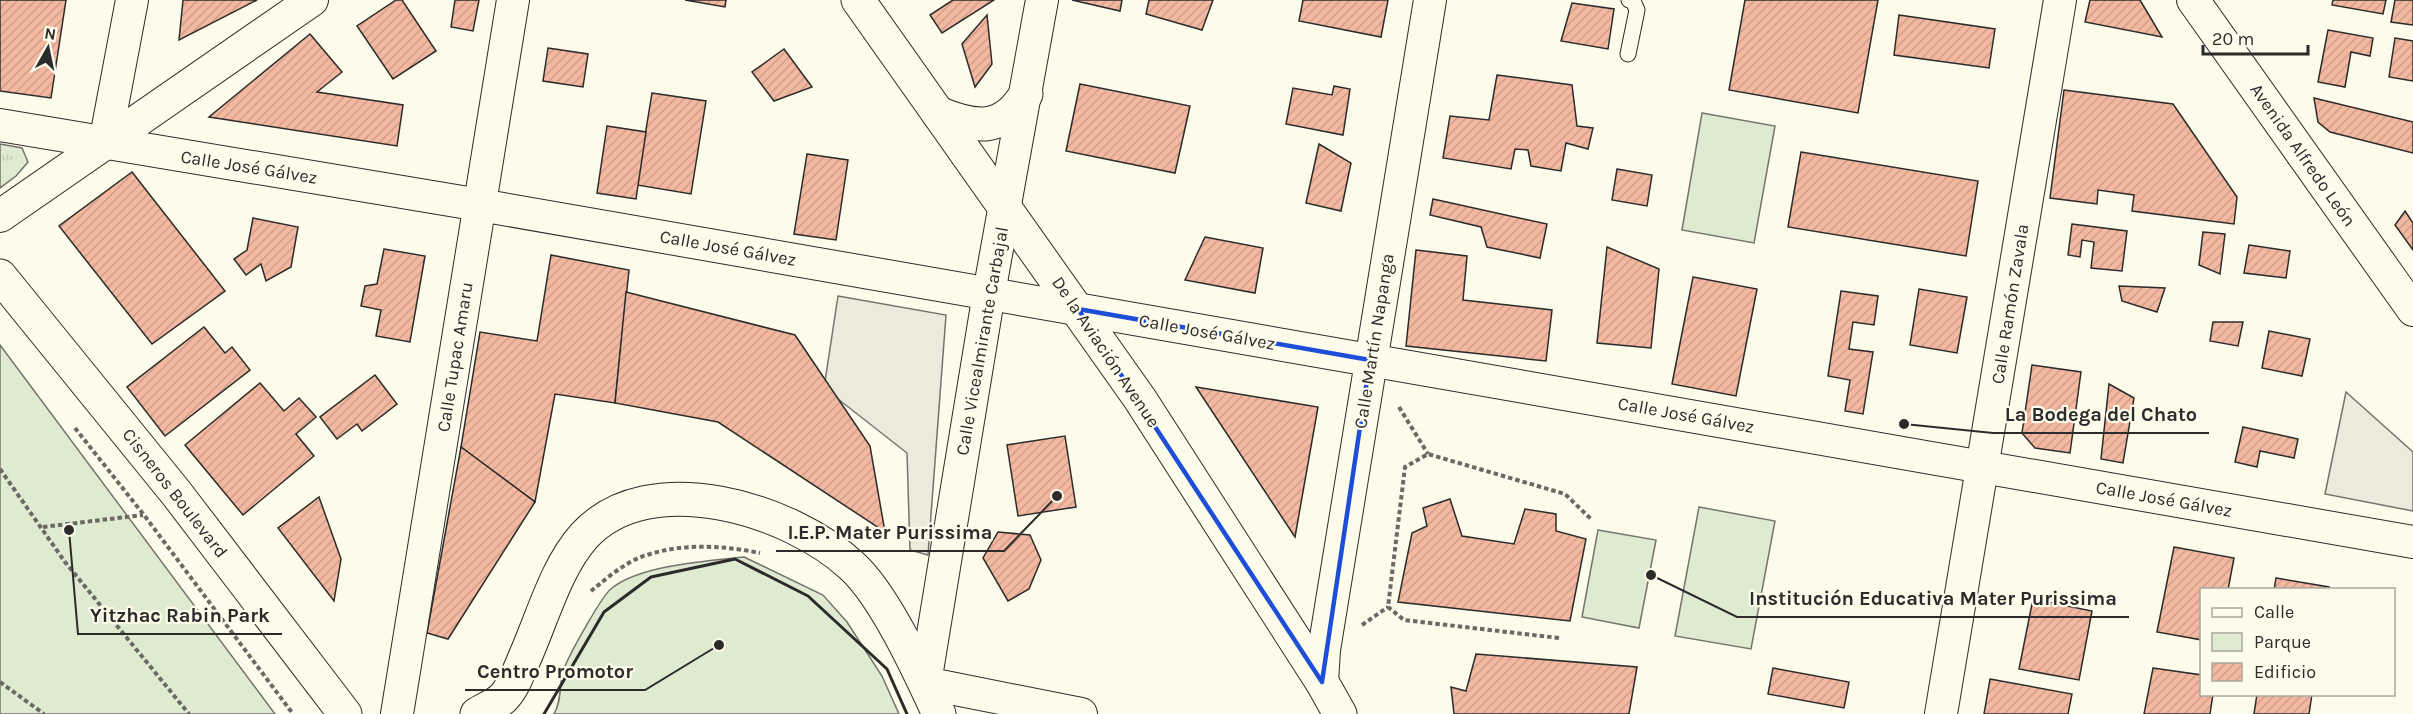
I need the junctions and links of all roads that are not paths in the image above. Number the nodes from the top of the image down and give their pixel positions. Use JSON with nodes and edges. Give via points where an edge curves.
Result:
{"nodes":[{"id":1,"x":132,"y":0,"type":"edge"},
{"id":2,"x":312,"y":0,"type":"edge"},
{"id":3,"x":513,"y":0,"type":"edge"},
{"id":4,"x":858,"y":0,"type":"edge"},
{"id":5,"x":1042,"y":0,"type":"edge"},
{"id":6,"x":1430,"y":0,"type":"edge"},
{"id":7,"x":1629,"y":0,"type":"edge"},
{"id":8,"x":2060,"y":0,"type":"edge"},
{"id":9,"x":2193,"y":0,"type":"edge"},
{"id":10,"x":1628,"y":54,"type":"dead end"},
{"id":11,"x":1026,"y":94,"type":"junction"},
{"id":12,"x":938,"y":113,"type":"junction"},
{"id":13,"x":0,"y":125,"type":"edge"},
{"id":14,"x":105,"y":143,"type":"junction"},
{"id":15,"x":480,"y":205,"type":"junction"},
{"id":16,"x":1005,"y":207,"type":"junction"},
{"id":17,"x":0,"y":216,"type":"edge"},
{"id":18,"x":0,"y":276,"type":"edge"},
{"id":19,"x":989,"y":293,"type":"junction"},
{"id":20,"x":1078,"y":309,"type":"junction"},
{"id":21,"x":2413,"y":310,"type":"edge"},
{"id":22,"x":1370,"y":360,"type":"junction"},
{"id":23,"x":1982,"y":467,"type":"junction"},
{"id":24,"x":2413,"y":542,"type":"edge"},
{"id":25,"x":1322,"y":682,"type":"junction"},
{"id":26,"x":925,"y":683,"type":"junction"},
{"id":27,"x":345,"y":714,"type":"edge"},
{"id":28,"x":397,"y":714,"type":"edge"},
{"id":29,"x":477,"y":714,"type":"edge"},
{"id":30,"x":939,"y":714,"type":"edge"},
{"id":31,"x":1081,"y":714,"type":"edge"},
{"id":32,"x":1340,"y":714,"type":"edge"},
{"id":33,"x":1941,"y":714,"type":"edge"}],
"edges":[{"from":1,"to":14,"type":"street"},
{"from":2,"to":14,"type":"street"},
{"from":3,"to":15,"type":"street","name":"Calle Tupac Amaru"},
{"from":4,"to":12,"type":"street","name":"De la Aviación Avenue"},
{"from":5,"to":11,"type":"street","name":"Calle Vicealmirante Carbajal"},
{"from":6,"to":22,"type":"street","name":"Calle Martín Napanga"},
{"from":7,"to":10,"type":"lane","via":[[1637,10]]},
{"from":8,"to":23,"type":"street","name":"Calle Ramón Zavala"},
{"from":9,"to":21,"type":"street","name":"Avenida Alfredo León"},
{"from":11,"to":12,"type":"street","via":[[1008,114],[983,124],[965,124]]},
{"from":11,"to":16,"type":"street","name":"Calle Vicealmirante Carbajal"},
{"from":12,"to":16,"type":"street","name":"De la Aviación Avenue"},
{"from":13,"to":14,"type":"street","name":"Calle José Gálvez"},
{"from":14,"to":15,"type":"street","name":"Calle José Gálvez"},
{"from":14,"to":17,"type":"street"},
{"from":15,"to":19,"type":"street","name":"Calle José Gálvez"},
{"from":15,"to":28,"type":"street","name":"Calle Tupac Amaru"},
{"from":16,"to":19,"type":"street","name":"Calle Vicealmirante Carbajal"},
{"from":16,"to":20,"type":"street","name":"De la Aviación Avenue"},
{"from":18,"to":27,"type":"street","name":"Cisneros Boulevard","via":[[177,494]]},
{"from":19,"to":20,"type":"street","name":"Calle José Gálvez"},
{"from":19,"to":26,"type":"street","name":"Calle Vicealmirante Carbajal"},
{"from":20,"to":22,"type":"street","name":"Calle José Gálvez"},
{"from":20,"to":25,"type":"street","name":"De la Aviación Avenue"},
{"from":22,"to":23,"type":"street","name":"Calle José Gálvez"},
{"from":22,"to":25,"type":"street","name":"Calle Martín Napanga"},
{"from":23,"to":24,"type":"street","name":"Calle José Gálvez"},
{"from":23,"to":33,"type":"street","name":"Calle Ramón Zavala"},
{"from":25,"to":32,"type":"street","name":"De la Aviación Avenue"},
{"from":26,"to":29,"type":"street","via":[[881,604],[853,567],[815,538],[774,518],[733,506],[678,499],[642,502],[612,513],[584,536],[565,564],[514,681],[503,699]]},
{"from":26,"to":30,"type":"street"},
{"from":26,"to":31,"type":"street"}]}
